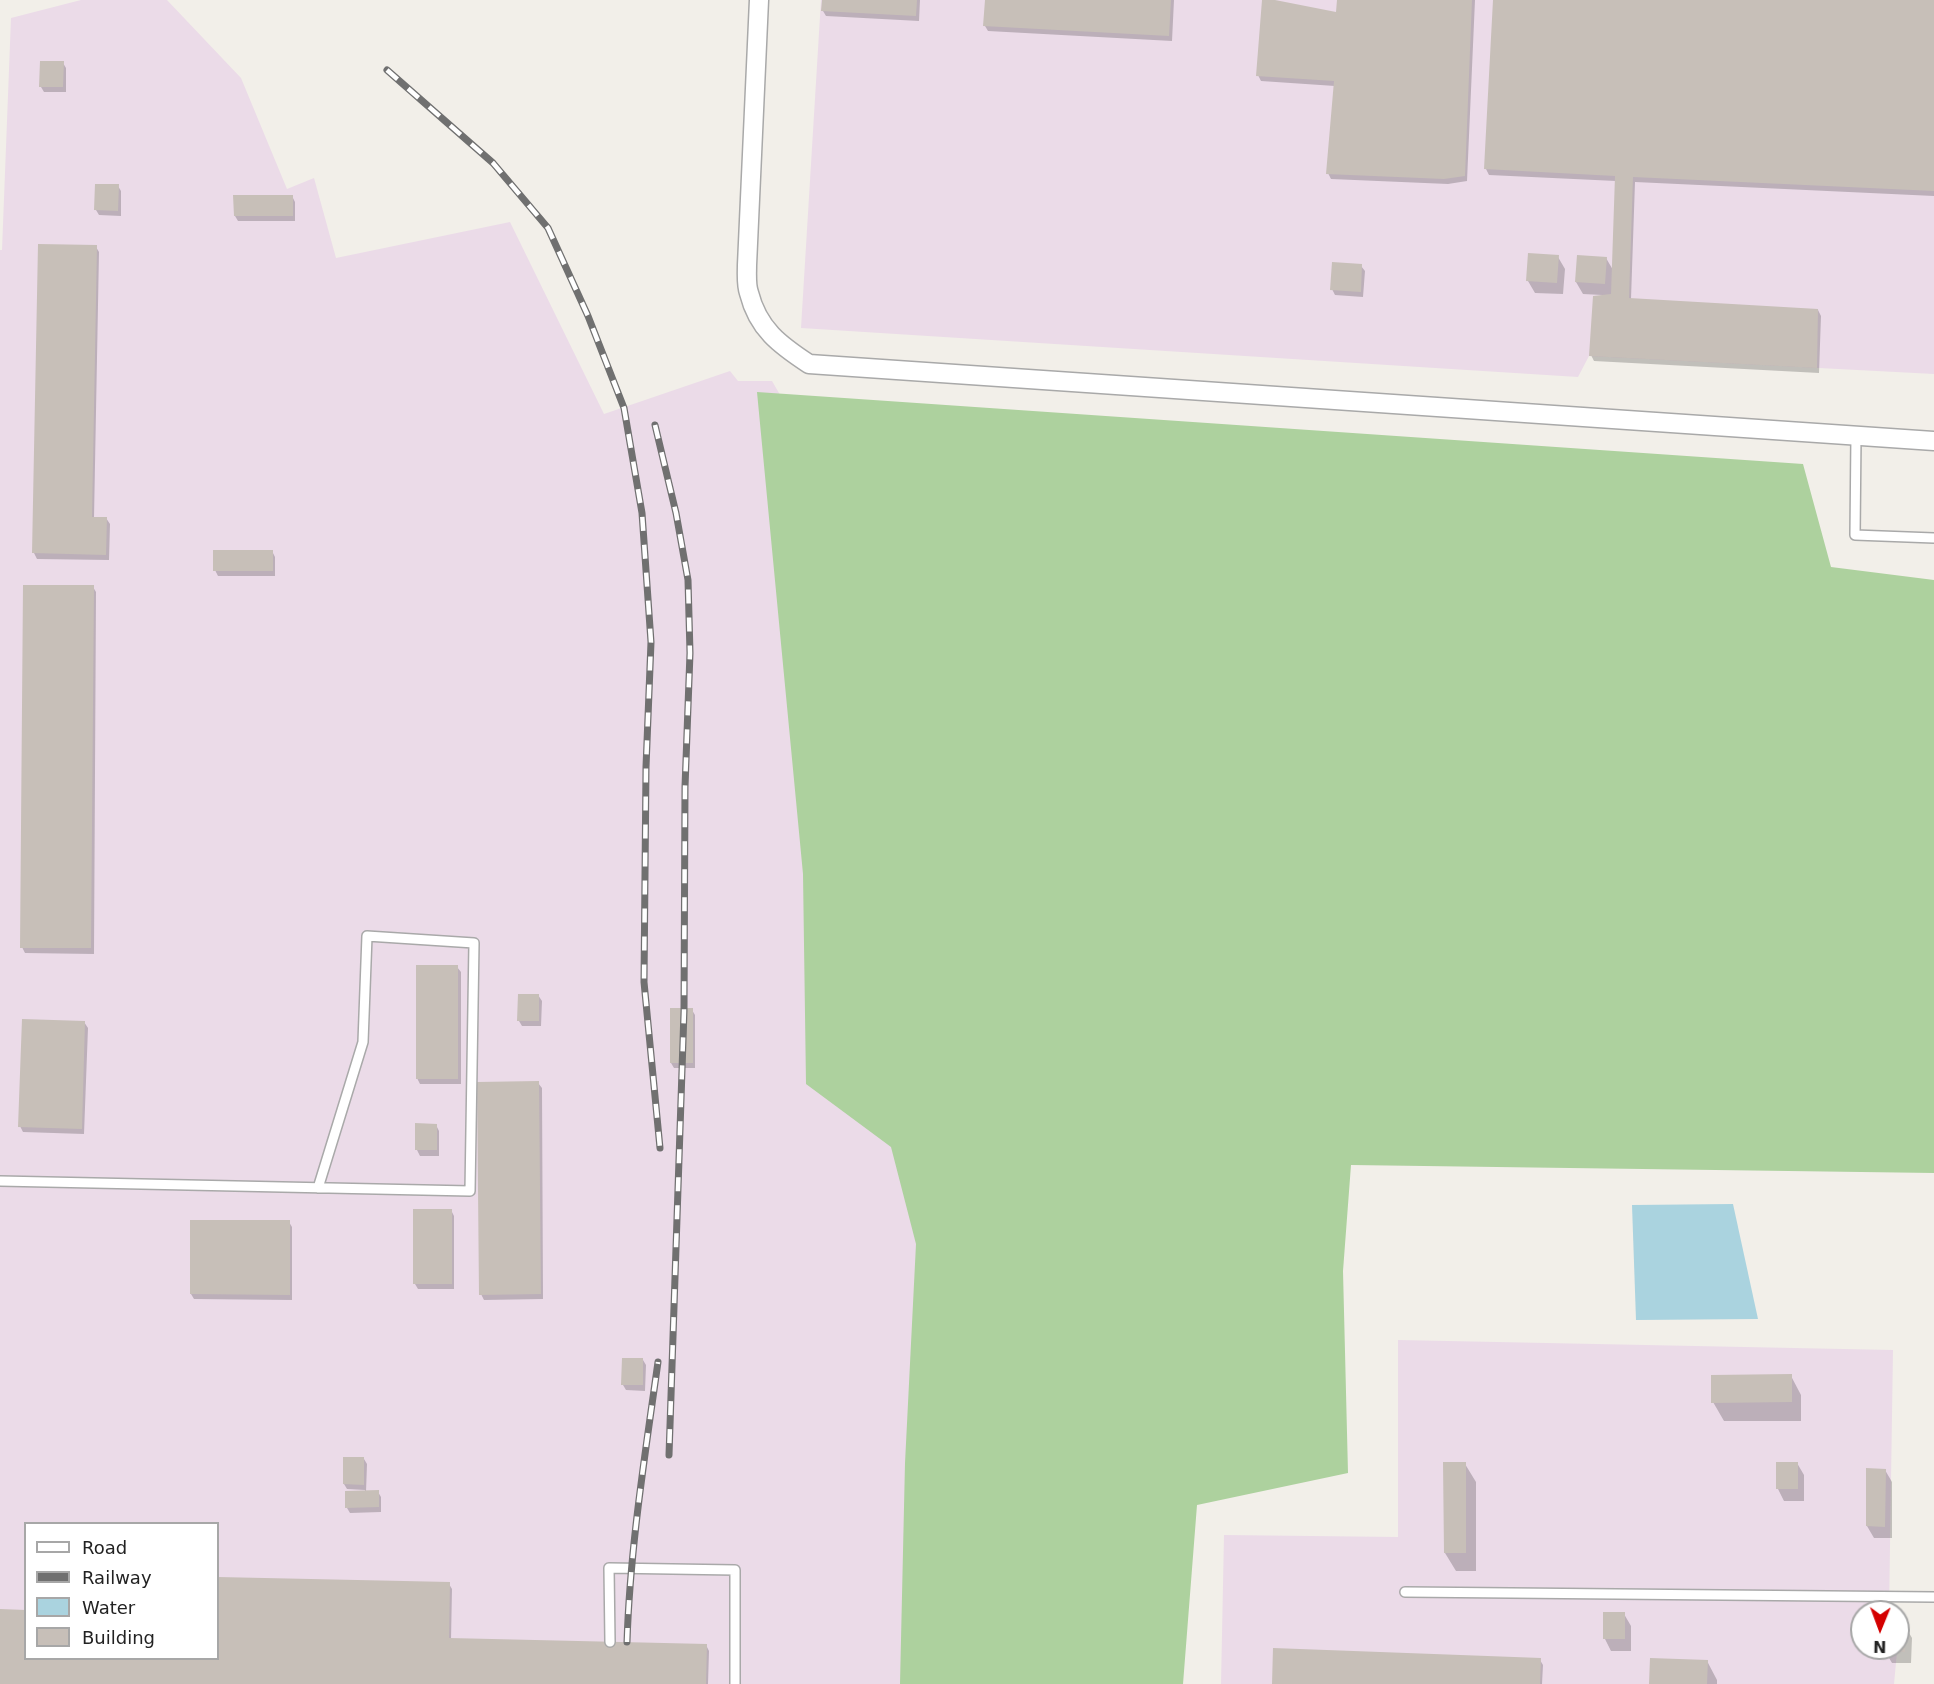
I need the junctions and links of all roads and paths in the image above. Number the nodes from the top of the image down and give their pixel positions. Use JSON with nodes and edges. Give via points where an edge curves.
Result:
{"nodes":[{"id":1,"x":759,"y":0,"type":"edge"},
{"id":2,"x":1856,"y":436,"type":"junction"},
{"id":3,"x":1934,"y":441,"type":"edge"},
{"id":4,"x":1934,"y":538,"type":"edge"},
{"id":5,"x":0,"y":1181,"type":"edge"},
{"id":6,"x":318,"y":1188,"type":"junction"},
{"id":7,"x":1406,"y":1592,"type":"dead end"},
{"id":8,"x":1934,"y":1598,"type":"edge"},
{"id":9,"x":610,"y":1642,"type":"dead end"},
{"id":10,"x":735,"y":1684,"type":"edge"}],
"edges":[{"from":1,"to":2,"type":"street","via":[[749,293],[762,323],[779,345],[809,364]]},
{"from":2,"to":3,"type":"street"},
{"from":2,"to":4,"type":"lane","via":[[1855,536]]},
{"from":5,"to":6,"type":"lane"},
{"from":6,"to":6,"type":"lane","via":[[470,1191],[474,942],[367,936],[363,1042]]},
{"from":7,"to":8,"type":"lane"},
{"from":9,"to":10,"type":"lane","via":[[609,1568],[735,1570]]}]}
